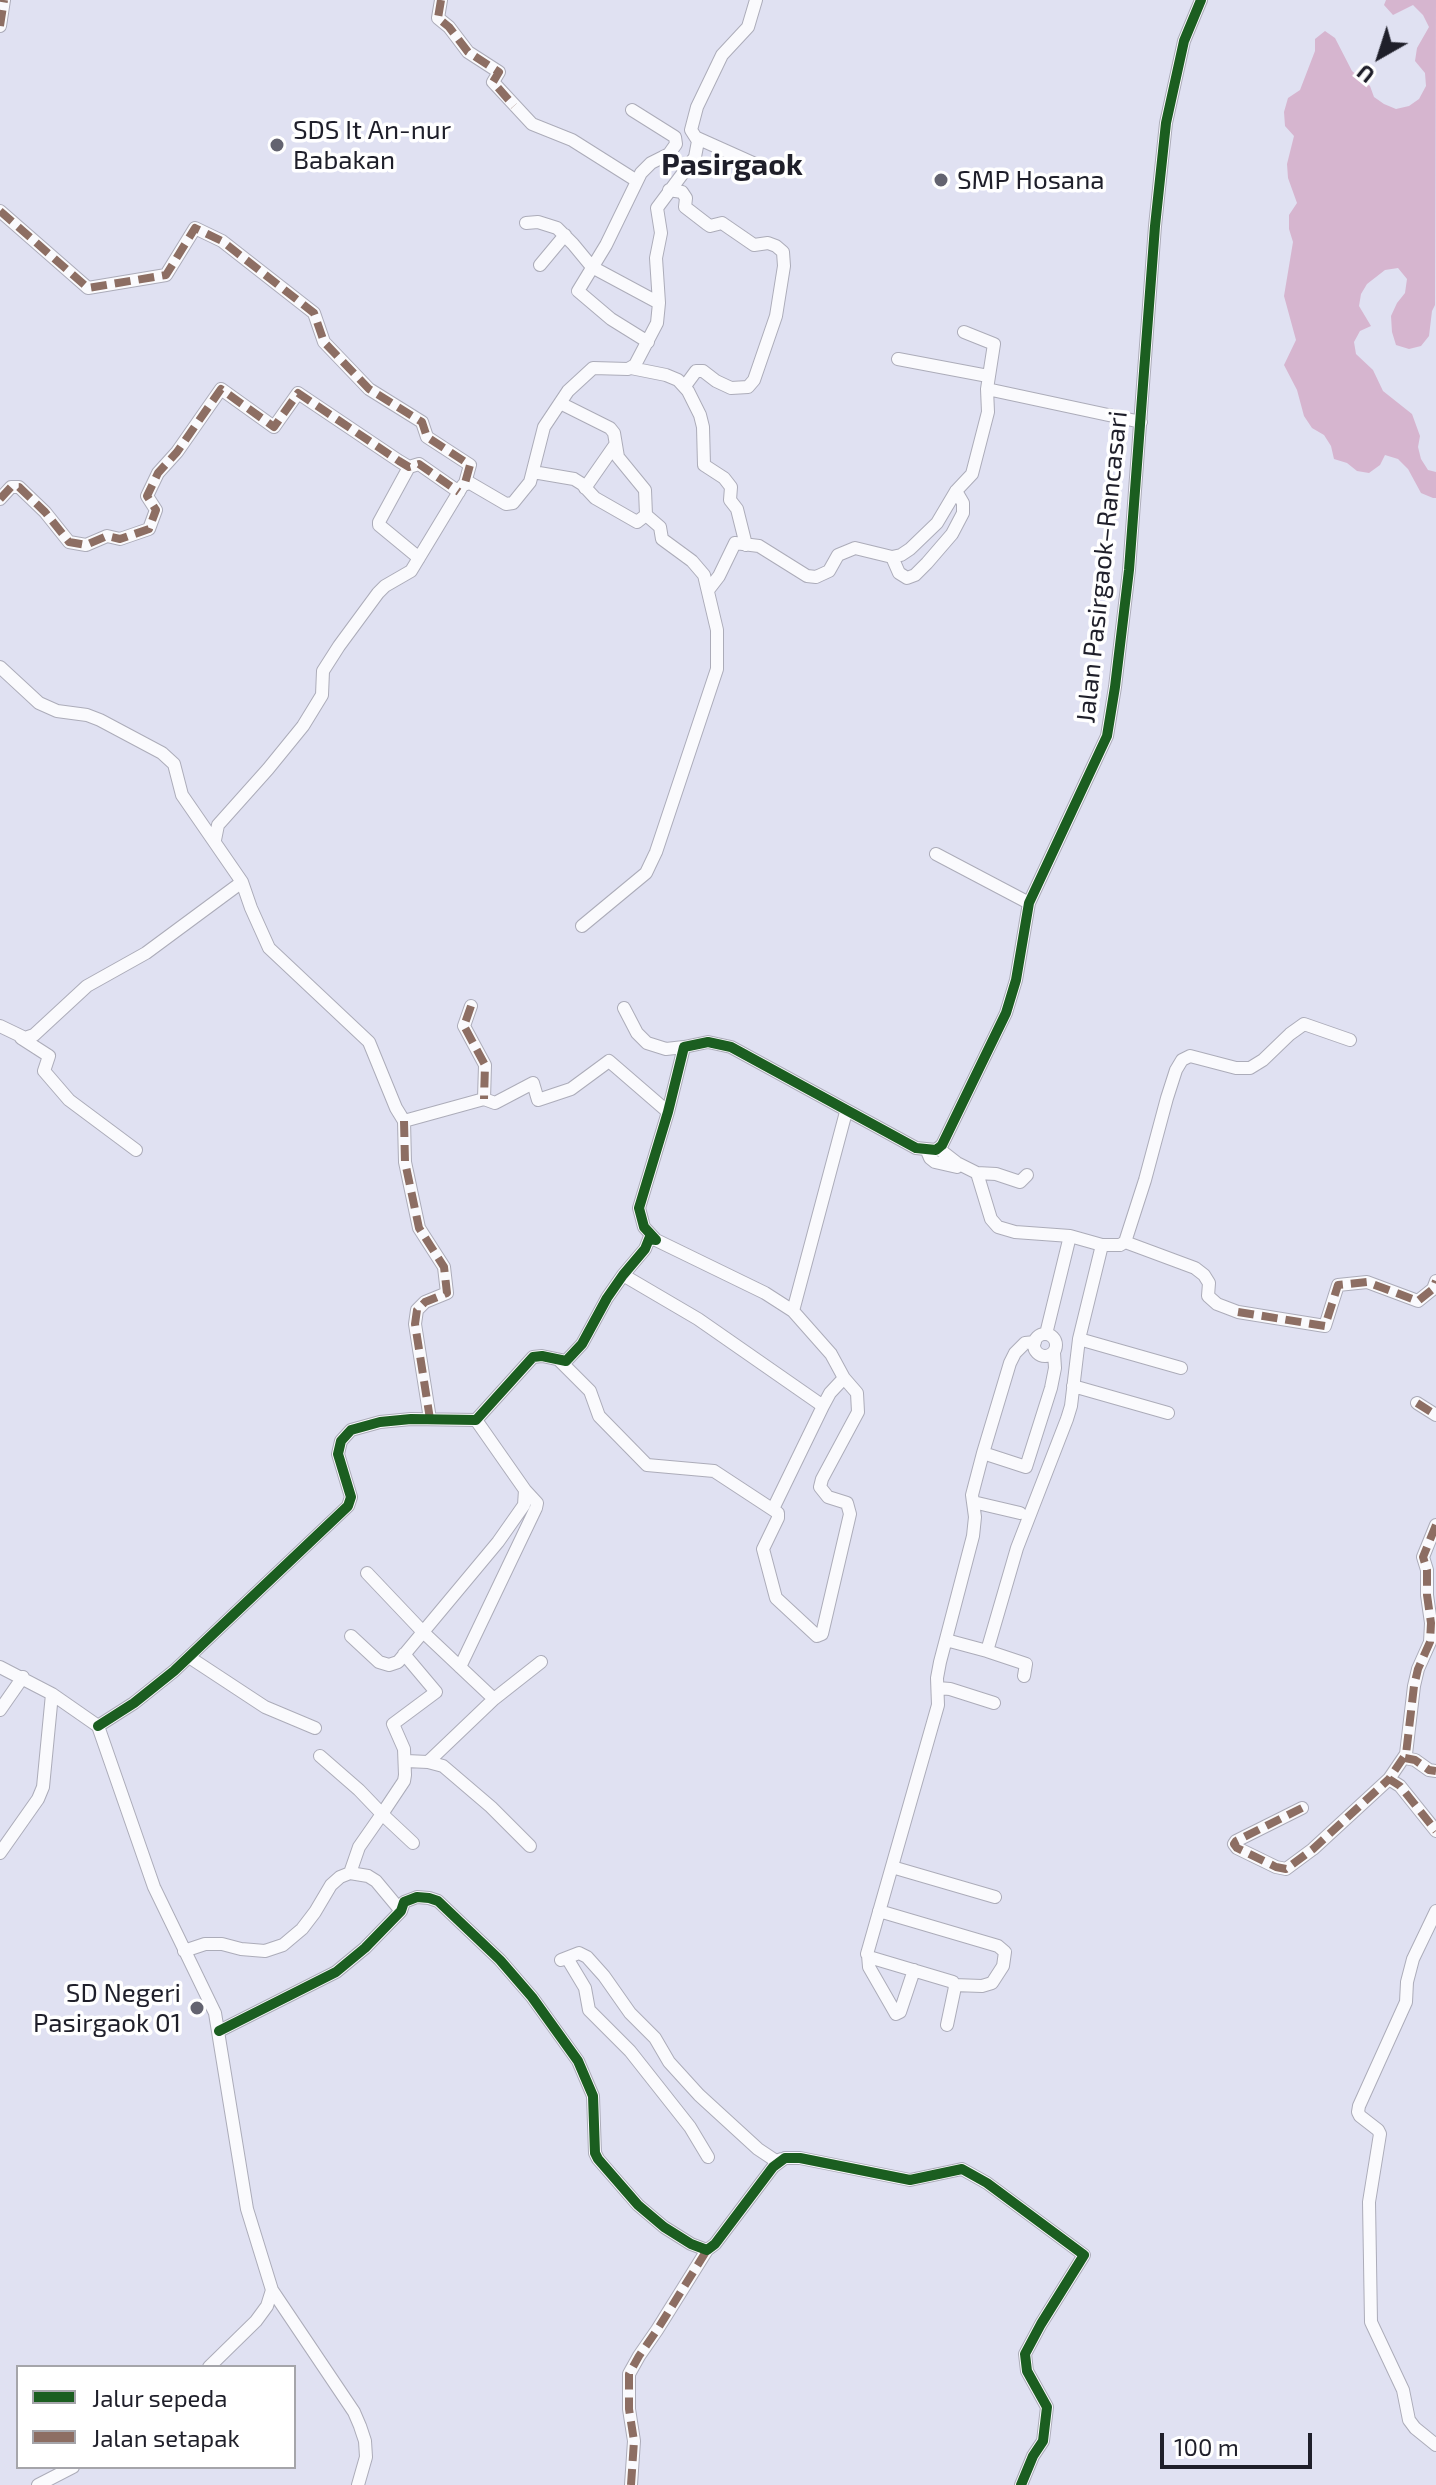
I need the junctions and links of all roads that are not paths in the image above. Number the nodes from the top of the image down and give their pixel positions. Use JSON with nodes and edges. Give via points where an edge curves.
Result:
{"nodes":[{"id":1,"x":4,"y":0,"type":"edge"},
{"id":2,"x":441,"y":0,"type":"edge"},
{"id":3,"x":756,"y":0,"type":"edge"},
{"id":4,"x":1201,"y":0,"type":"edge"},
{"id":5,"x":0,"y":26,"type":"edge"},
{"id":6,"x":632,"y":110,"type":"dead end"},
{"id":7,"x":697,"y":138,"type":"junction"},
{"id":8,"x":755,"y":164,"type":"dead end"},
{"id":9,"x":637,"y":181,"type":"junction"},
{"id":10,"x":669,"y":190,"type":"junction"},
{"id":11,"x":0,"y":211,"type":"edge"},
{"id":12,"x":526,"y":223,"type":"dead end"},
{"id":13,"x":565,"y":235,"type":"junction"},
{"id":14,"x":540,"y":265,"type":"dead end"},
{"id":15,"x":592,"y":267,"type":"junction"},
{"id":16,"x":659,"y":303,"type":"junction"},
{"id":17,"x":964,"y":332,"type":"dead end"},
{"id":18,"x":648,"y":342,"type":"junction"},
{"id":19,"x":898,"y":359,"type":"dead end"},
{"id":20,"x":631,"y":368,"type":"junction"},
{"id":21,"x":988,"y":383,"type":"junction"},
{"id":22,"x":685,"y":386,"type":"junction"},
{"id":23,"x":560,"y":403,"type":"junction"},
{"id":24,"x":1141,"y":422,"type":"junction"},
{"id":25,"x":615,"y":445,"type":"junction"},
{"id":26,"x":409,"y":467,"type":"junction"},
{"id":27,"x":533,"y":472,"type":"junction"},
{"id":28,"x":462,"y":488,"type":"junction"},
{"id":29,"x":585,"y":488,"type":"junction"},
{"id":30,"x":956,"y":491,"type":"junction"},
{"id":31,"x":0,"y":499,"type":"edge"},
{"id":32,"x":646,"y":515,"type":"junction"},
{"id":33,"x":746,"y":545,"type":"junction"},
{"id":34,"x":892,"y":557,"type":"junction"},
{"id":35,"x":419,"y":558,"type":"junction"},
{"id":36,"x":709,"y":589,"type":"junction"},
{"id":37,"x":0,"y":667,"type":"edge"},
{"id":38,"x":215,"y":840,"type":"junction"},
{"id":39,"x":936,"y":854,"type":"dead end"},
{"id":40,"x":242,"y":882,"type":"junction"},
{"id":41,"x":1029,"y":903,"type":"junction"},
{"id":42,"x":582,"y":926,"type":"dead end"},
{"id":43,"x":471,"y":1006,"type":"dead end"},
{"id":44,"x":624,"y":1008,"type":"dead end"},
{"id":45,"x":0,"y":1026,"type":"edge"},
{"id":46,"x":15,"y":1034,"type":"junction"},
{"id":47,"x":1350,"y":1040,"type":"dead end"},
{"id":48,"x":684,"y":1047,"type":"junction"},
{"id":49,"x":484,"y":1099,"type":"junction"},
{"id":50,"x":668,"y":1112,"type":"junction"},
{"id":51,"x":846,"y":1112,"type":"junction"},
{"id":52,"x":404,"y":1121,"type":"junction"},
{"id":53,"x":136,"y":1150,"type":"dead end"},
{"id":54,"x":933,"y":1150,"type":"junction"},
{"id":55,"x":973,"y":1171,"type":"junction"},
{"id":56,"x":1027,"y":1175,"type":"dead end"},
{"id":57,"x":1070,"y":1236,"type":"junction"},
{"id":58,"x":656,"y":1240,"type":"junction"},
{"id":59,"x":1125,"y":1242,"type":"junction"},
{"id":60,"x":1102,"y":1245,"type":"junction"},
{"id":61,"x":623,"y":1275,"type":"junction"},
{"id":62,"x":1436,"y":1281,"type":"edge"},
{"id":63,"x":793,"y":1311,"type":"junction"},
{"id":64,"x":1046,"y":1334,"type":"junction"},
{"id":65,"x":1079,"y":1339,"type":"junction"},
{"id":66,"x":1035,"y":1342,"type":"junction"},
{"id":67,"x":1054,"y":1353,"type":"junction"},
{"id":68,"x":559,"y":1360,"type":"junction"},
{"id":69,"x":1181,"y":1368,"type":"dead end"},
{"id":70,"x":844,"y":1378,"type":"junction"},
{"id":71,"x":1073,"y":1386,"type":"junction"},
{"id":72,"x":1417,"y":1403,"type":"dead end"},
{"id":73,"x":823,"y":1406,"type":"junction"},
{"id":74,"x":1168,"y":1413,"type":"dead end"},
{"id":75,"x":1436,"y":1415,"type":"edge"},
{"id":76,"x":430,"y":1419,"type":"junction"},
{"id":77,"x":476,"y":1420,"type":"junction"},
{"id":78,"x":983,"y":1453,"type":"junction"},
{"id":79,"x":525,"y":1490,"type":"junction"},
{"id":80,"x":973,"y":1502,"type":"junction"},
{"id":81,"x":773,"y":1509,"type":"junction"},
{"id":82,"x":1020,"y":1513,"type":"dead end"},
{"id":83,"x":1436,"y":1525,"type":"edge"},
{"id":84,"x":367,"y":1573,"type":"dead end"},
{"id":85,"x":423,"y":1632,"type":"junction"},
{"id":86,"x":351,"y":1636,"type":"dead end"},
{"id":87,"x":946,"y":1640,"type":"junction"},
{"id":88,"x":987,"y":1651,"type":"junction"},
{"id":89,"x":404,"y":1654,"type":"junction"},
{"id":90,"x":189,"y":1657,"type":"junction"},
{"id":91,"x":541,"y":1662,"type":"dead end"},
{"id":92,"x":0,"y":1667,"type":"edge"},
{"id":93,"x":460,"y":1667,"type":"junction"},
{"id":94,"x":1024,"y":1676,"type":"dead end"},
{"id":95,"x":23,"y":1677,"type":"junction"},
{"id":96,"x":938,"y":1688,"type":"junction"},
{"id":97,"x":52,"y":1694,"type":"junction"},
{"id":98,"x":494,"y":1699,"type":"junction"},
{"id":99,"x":994,"y":1703,"type":"dead end"},
{"id":100,"x":0,"y":1710,"type":"edge"},
{"id":101,"x":98,"y":1726,"type":"junction"},
{"id":102,"x":315,"y":1728,"type":"dead end"},
{"id":103,"x":320,"y":1756,"type":"dead end"},
{"id":104,"x":1405,"y":1758,"type":"junction"},
{"id":105,"x":406,"y":1761,"type":"junction"},
{"id":106,"x":428,"y":1762,"type":"junction"},
{"id":107,"x":1436,"y":1771,"type":"edge"},
{"id":108,"x":1389,"y":1779,"type":"junction"},
{"id":109,"x":1302,"y":1808,"type":"dead end"},
{"id":110,"x":382,"y":1814,"type":"junction"},
{"id":111,"x":1436,"y":1831,"type":"edge"},
{"id":112,"x":413,"y":1843,"type":"dead end"},
{"id":113,"x":530,"y":1846,"type":"dead end"},
{"id":114,"x":0,"y":1853,"type":"edge"},
{"id":115,"x":892,"y":1867,"type":"junction"},
{"id":116,"x":350,"y":1873,"type":"junction"},
{"id":117,"x":995,"y":1897,"type":"dead end"},
{"id":118,"x":401,"y":1911,"type":"junction"},
{"id":119,"x":879,"y":1911,"type":"junction"},
{"id":120,"x":1436,"y":1911,"type":"edge"},
{"id":121,"x":184,"y":1951,"type":"junction"},
{"id":122,"x":868,"y":1955,"type":"junction"},
{"id":123,"x":914,"y":1970,"type":"junction"},
{"id":124,"x":954,"y":1985,"type":"junction"},
{"id":125,"x":947,"y":2025,"type":"dead end"},
{"id":126,"x":219,"y":2031,"type":"junction"},
{"id":127,"x":708,"y":2157,"type":"dead end"},
{"id":128,"x":782,"y":2159,"type":"junction"},
{"id":129,"x":707,"y":2250,"type":"junction"},
{"id":130,"x":272,"y":2290,"type":"junction"},
{"id":131,"x":211,"y":2365,"type":"edge"},
{"id":132,"x":1436,"y":2445,"type":"edge"},
{"id":133,"x":69,"y":2469,"type":"edge"},
{"id":134,"x":38,"y":2485,"type":"edge"},
{"id":135,"x":358,"y":2485,"type":"edge"},
{"id":136,"x":631,"y":2485,"type":"edge"},
{"id":137,"x":1021,"y":2485,"type":"edge"}],
"edges":[{"from":1,"to":5,"type":"street"},
{"from":2,"to":9,"type":"street","via":[[438,18],[468,52],[499,72],[493,82],[532,124],[572,140]]},
{"from":3,"to":7,"type":"street","via":[[748,27],[722,55],[697,107],[691,130]]},
{"from":4,"to":24,"type":"street","name":"Jalan Pasirgaok–Rancasari","via":[[1179,60],[1166,123]]},
{"from":6,"to":9,"type":"street","via":[[675,137],[676,144]]},
{"from":7,"to":8,"type":"street"},
{"from":7,"to":10,"type":"street","via":[[692,162]]},
{"from":9,"to":15,"type":"street"},
{"from":10,"to":16,"type":"street","via":[[656,212],[661,233],[656,258]]},
{"from":10,"to":22,"type":"street","via":[[682,192],[685,207],[710,226],[722,223],[754,245],[768,243],[783,252],[776,316],[754,380],[748,387],[731,388],[696,371]]},
{"from":11,"to":28,"type":"street","via":[[88,288],[166,275],[195,228],[222,241],[314,313],[324,342],[369,389],[422,422],[427,437],[470,465]]},
{"from":12,"to":13,"type":"street","via":[[550,225]]},
{"from":13,"to":14,"type":"street"},
{"from":13,"to":15,"type":"street"},
{"from":15,"to":16,"type":"street"},
{"from":15,"to":18,"type":"street","via":[[579,293]]},
{"from":16,"to":18,"type":"street"},
{"from":17,"to":21,"type":"street","via":[[994,344]]},
{"from":18,"to":20,"type":"street"},
{"from":19,"to":21,"type":"street"},
{"from":20,"to":22,"type":"street","via":[[666,375]]},
{"from":20,"to":23,"type":"street","via":[[590,370]]},
{"from":21,"to":24,"type":"street"},
{"from":21,"to":30,"type":"street","via":[[985,427],[973,471]]},
{"from":22,"to":33,"type":"street","via":[[703,427],[704,465],[731,487],[730,500]]},
{"from":23,"to":25,"type":"street","via":[[610,428]]},
{"from":23,"to":27,"type":"street","via":[[541,432]]},
{"from":24,"to":41,"type":"street","name":"Jalan Pasirgaok–Rancasari","via":[[1129,570],[1107,736]]},
{"from":25,"to":29,"type":"street"},
{"from":25,"to":32,"type":"street","via":[[618,457],[645,490]]},
{"from":26,"to":28,"type":"street","via":[[419,464]]},
{"from":26,"to":31,"type":"street","via":[[298,393],[274,427],[221,389],[158,473],[147,496],[156,510],[149,529],[86,545],[69,542],[19,487],[11,487]]},
{"from":26,"to":35,"type":"street","via":[[379,522]]},
{"from":27,"to":28,"type":"street","via":[[528,487],[509,504],[470,483]]},
{"from":27,"to":29,"type":"street","via":[[574,479]]},
{"from":28,"to":35,"type":"street"},
{"from":29,"to":32,"type":"street","via":[[637,522]]},
{"from":30,"to":34,"type":"street","via":[[937,523],[910,549]]},
{"from":30,"to":34,"type":"street","via":[[963,513],[927,563],[907,578]]},
{"from":32,"to":36,"type":"street","via":[[660,527],[662,539],[698,566]]},
{"from":33,"to":34,"type":"street","via":[[759,546],[816,577],[829,571],[838,555],[855,548]]},
{"from":33,"to":36,"type":"street","via":[[735,543]]},
{"from":35,"to":38,"type":"street","via":[[409,574],[378,593],[346,635],[324,668],[322,695],[303,726],[218,825]]},
{"from":36,"to":42,"type":"street","via":[[717,669],[660,843],[646,873]]},
{"from":37,"to":38,"type":"street","via":[[39,703],[100,720],[169,759],[182,795]]},
{"from":38,"to":40,"type":"street"},
{"from":39,"to":41,"type":"street"},
{"from":40,"to":46,"type":"street","via":[[146,953],[87,986],[34,1035]]},
{"from":40,"to":52,"type":"street","via":[[273,952],[369,1042]]},
{"from":41,"to":54,"type":"street","name":"Jalan Pasirgaok–Rancasari","via":[[1006,1013]]},
{"from":43,"to":49,"type":"street","via":[[464,1026],[485,1065]]},
{"from":44,"to":48,"type":"street","via":[[647,1043]]},
{"from":45,"to":46,"type":"street"},
{"from":46,"to":53,"type":"street","via":[[49,1056],[44,1071],[69,1100]]},
{"from":47,"to":59,"type":"street","via":[[1304,1024],[1250,1068],[1190,1056],[1182,1060]]},
{"from":48,"to":50,"type":"street"},
{"from":48,"to":51,"type":"street","via":[[708,1042],[731,1047]]},
{"from":49,"to":50,"type":"street","via":[[495,1103],[533,1083],[538,1100],[571,1089],[609,1061]]},
{"from":49,"to":52,"type":"street"},
{"from":50,"to":58,"type":"street","via":[[639,1208],[644,1227]]},
{"from":51,"to":54,"type":"street","via":[[916,1148]]},
{"from":51,"to":63,"type":"street"},
{"from":52,"to":76,"type":"street","via":[[405,1162],[419,1228],[444,1267],[447,1293],[425,1302],[415,1324]]},
{"from":54,"to":55,"type":"street"},
{"from":55,"to":56,"type":"street","via":[[1020,1182]]},
{"from":55,"to":57,"type":"street","via":[[998,1227]]},
{"from":57,"to":60,"type":"street"},
{"from":57,"to":64,"type":"street"},
{"from":58,"to":61,"type":"street","via":[[649,1239]]},
{"from":58,"to":63,"type":"street"},
{"from":59,"to":60,"type":"street"},
{"from":59,"to":62,"type":"street","via":[[1195,1268],[1209,1283],[1208,1296],[1217,1304],[1325,1326],[1338,1285],[1367,1282],[1418,1301]]},
{"from":60,"to":65,"type":"street"},
{"from":61,"to":68,"type":"street","via":[[582,1344],[569,1359]]},
{"from":61,"to":73,"type":"street","via":[[698,1319]]},
{"from":63,"to":70,"type":"street","via":[[831,1354]]},
{"from":64,"to":66,"type":"street"},
{"from":64,"to":67,"type":"street","via":[[1055,1340]]},
{"from":65,"to":69,"type":"street"},
{"from":65,"to":71,"type":"street"},
{"from":66,"to":67,"type":"street","via":[[1040,1356]]},
{"from":66,"to":78,"type":"street","via":[[1025,1343],[1010,1363]]},
{"from":67,"to":78,"type":"street","via":[[1051,1388],[1026,1467]]},
{"from":68,"to":77,"type":"street","via":[[533,1357]]},
{"from":68,"to":81,"type":"street","via":[[590,1391],[599,1416],[647,1465],[714,1471]]},
{"from":70,"to":73,"type":"street"},
{"from":70,"to":81,"type":"street","via":[[857,1393],[858,1412],[820,1487],[828,1497],[847,1503],[850,1514],[819,1636],[776,1598],[763,1549],[779,1516]]},
{"from":71,"to":74,"type":"street"},
{"from":71,"to":88,"type":"street","via":[[1067,1419],[1017,1548]]},
{"from":72,"to":75,"type":"street"},
{"from":73,"to":81,"type":"street"},
{"from":76,"to":77,"type":"street"},
{"from":76,"to":90,"type":"street","via":[[380,1422],[344,1436],[338,1454],[351,1497],[348,1506]]},
{"from":77,"to":79,"type":"street"},
{"from":78,"to":80,"type":"street"},
{"from":79,"to":85,"type":"street","via":[[524,1505],[498,1542]]},
{"from":79,"to":93,"type":"street","via":[[536,1508]]},
{"from":80,"to":82,"type":"street"},
{"from":80,"to":87,"type":"street","via":[[975,1527]]},
{"from":83,"to":104,"type":"street","via":[[1423,1557],[1430,1637],[1414,1686]]},
{"from":84,"to":85,"type":"street"},
{"from":85,"to":89,"type":"street"},
{"from":85,"to":93,"type":"street"},
{"from":86,"to":89,"type":"street","via":[[383,1665]]},
{"from":87,"to":88,"type":"street"},
{"from":87,"to":96,"type":"street"},
{"from":88,"to":94,"type":"street","via":[[1026,1664]]},
{"from":89,"to":105,"type":"street","via":[[436,1691],[393,1724]]},
{"from":90,"to":101,"type":"street"},
{"from":90,"to":102,"type":"street","via":[[265,1707]]},
{"from":91,"to":98,"type":"street"},
{"from":92,"to":95,"type":"street"},
{"from":93,"to":98,"type":"street"},
{"from":95,"to":97,"type":"street"},
{"from":95,"to":100,"type":"street"},
{"from":96,"to":99,"type":"street"},
{"from":96,"to":115,"type":"street","via":[[938,1705]]},
{"from":97,"to":101,"type":"street"},
{"from":97,"to":114,"type":"street","via":[[43,1787]]},
{"from":98,"to":106,"type":"street"},
{"from":101,"to":121,"type":"street","via":[[154,1887]]},
{"from":103,"to":110,"type":"street"},
{"from":104,"to":107,"type":"street"},
{"from":104,"to":108,"type":"street"},
{"from":105,"to":106,"type":"street"},
{"from":105,"to":110,"type":"street","via":[[404,1781]]},
{"from":106,"to":113,"type":"street","via":[[449,1771]]},
{"from":108,"to":109,"type":"street","via":[[1286,1869],[1234,1844]]},
{"from":108,"to":111,"type":"street"},
{"from":110,"to":112,"type":"street"},
{"from":110,"to":116,"type":"street","via":[[359,1847]]},
{"from":115,"to":117,"type":"street"},
{"from":115,"to":119,"type":"street"},
{"from":116,"to":118,"type":"street","via":[[376,1881]]},
{"from":116,"to":121,"type":"street","via":[[331,1885],[302,1929],[283,1945],[265,1951],[205,1944]]},
{"from":118,"to":126,"type":"street","via":[[336,1972]]},
{"from":118,"to":129,"type":"street","via":[[404,1902],[417,1897],[434,1899],[500,1960],[585,2073],[594,2100],[598,2159],[654,2219]]},
{"from":119,"to":122,"type":"street"},
{"from":119,"to":124,"type":"street","via":[[1005,1952],[992,1983]]},
{"from":120,"to":132,"type":"street","via":[[1413,1959],[1406,2002],[1358,2112],[1380,2134],[1369,2202],[1371,2322],[1403,2390],[1409,2420]]},
{"from":121,"to":126,"type":"street"},
{"from":122,"to":123,"type":"street"},
{"from":122,"to":123,"type":"street","via":[[869,1967],[896,2014]]},
{"from":123,"to":124,"type":"street"},
{"from":124,"to":125,"type":"street"},
{"from":126,"to":130,"type":"street","via":[[241,2182]]},
{"from":127,"to":128,"type":"street","via":[[630,2051],[589,2010],[585,1988],[564,1959],[579,1953],[595,1965],[699,2095],[758,2149],[776,2161]]},
{"from":128,"to":129,"type":"street"},
{"from":128,"to":137,"type":"street","via":[[910,2180],[962,2169],[1084,2255],[1025,2354],[1027,2371],[1047,2407],[1043,2441]]},
{"from":129,"to":136,"type":"street","via":[[629,2374]]},
{"from":130,"to":131,"type":"street","via":[[256,2321]]},
{"from":130,"to":135,"type":"street","via":[[354,2412],[366,2457]]},
{"from":133,"to":134,"type":"street"}]}
